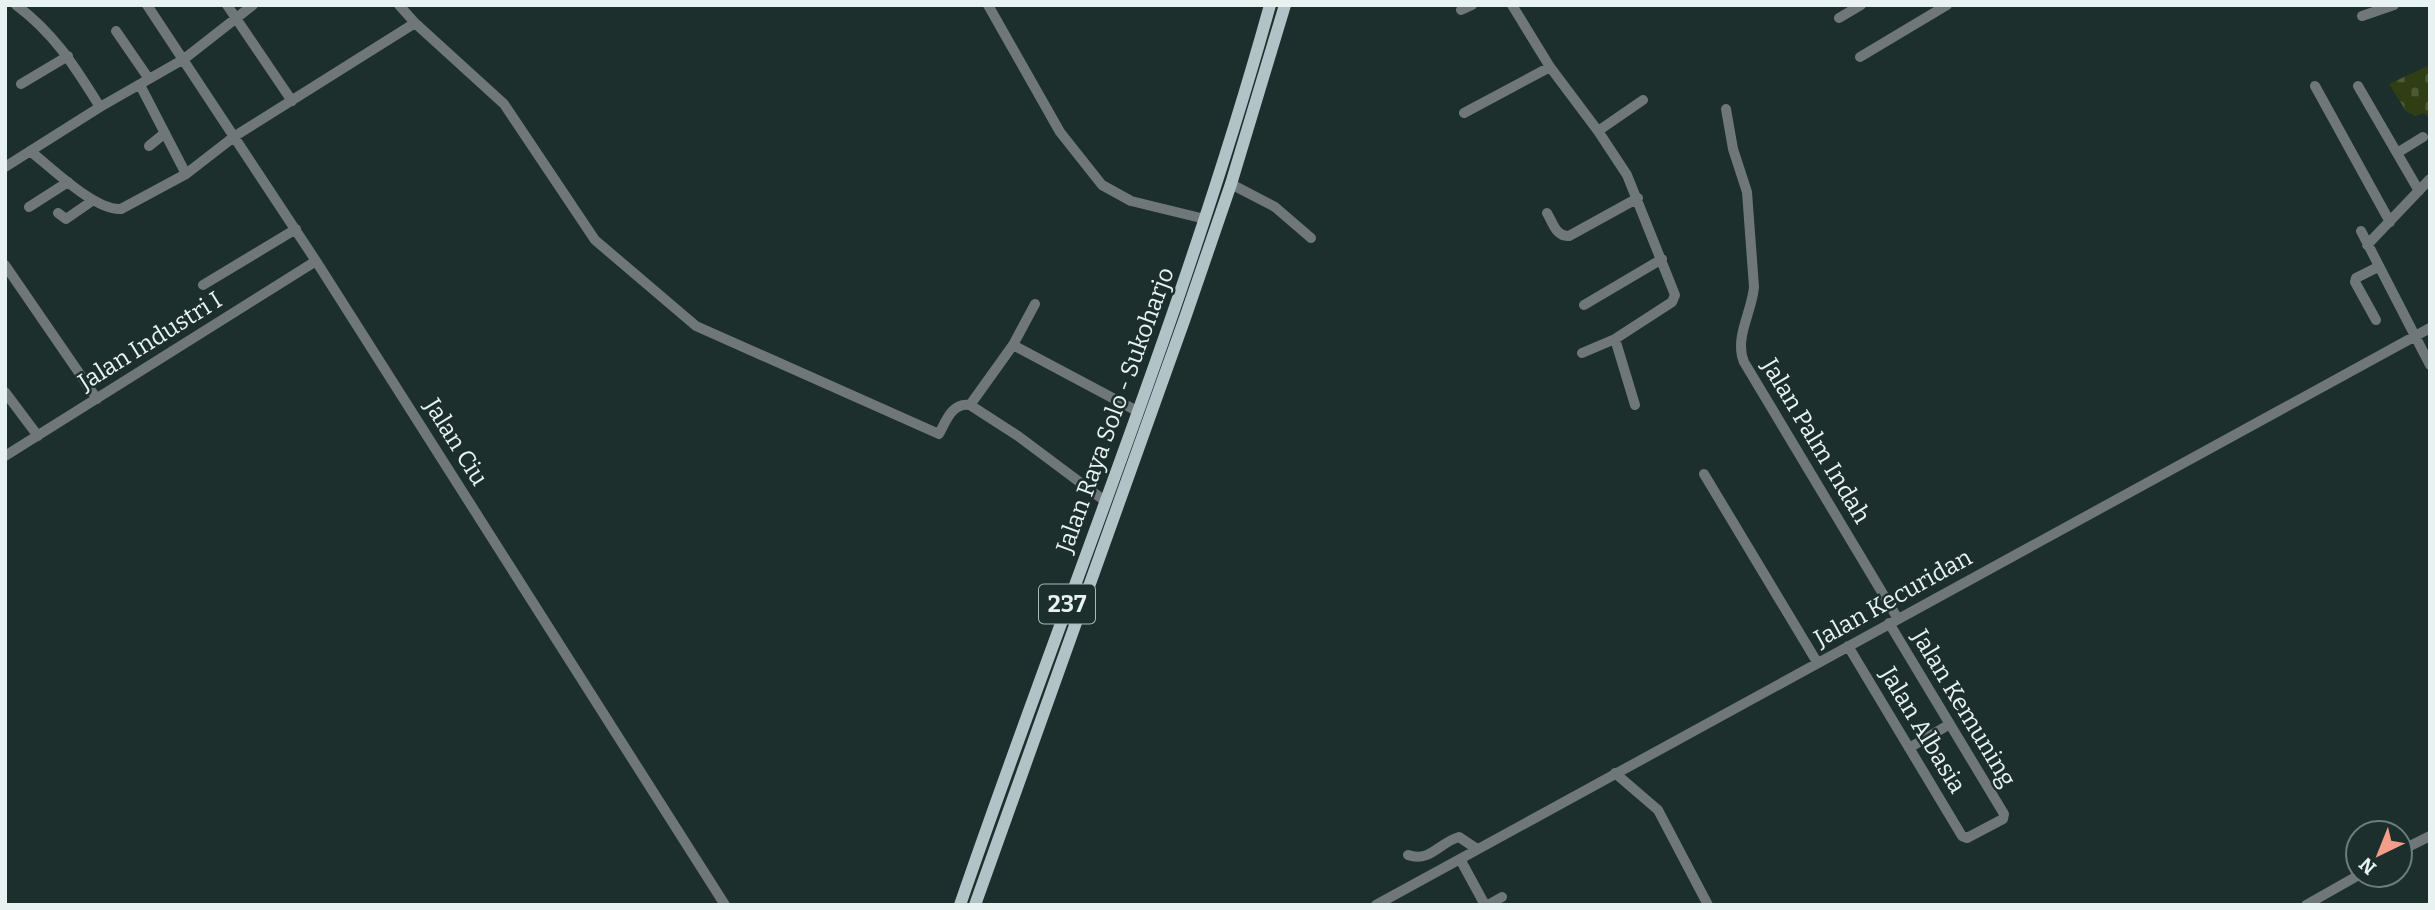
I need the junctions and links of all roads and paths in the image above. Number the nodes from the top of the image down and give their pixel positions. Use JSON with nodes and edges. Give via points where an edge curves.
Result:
{"nodes":[{"id":1,"x":16,"y":5,"type":"edge"},
{"id":2,"x":147,"y":5,"type":"edge"},
{"id":3,"x":227,"y":5,"type":"edge"},
{"id":4,"x":253,"y":5,"type":"edge"},
{"id":5,"x":400,"y":5,"type":"edge"},
{"id":6,"x":988,"y":5,"type":"edge"},
{"id":7,"x":1270,"y":5,"type":"edge"},
{"id":8,"x":1285,"y":5,"type":"edge"},
{"id":9,"x":1512,"y":5,"type":"edge"},
{"id":10,"x":1861,"y":5,"type":"edge"},
{"id":11,"x":1947,"y":5,"type":"edge"},
{"id":12,"x":2394,"y":5,"type":"edge"},
{"id":13,"x":2362,"y":16,"type":"dead end"},
{"id":14,"x":1839,"y":18,"type":"dead end"},
{"id":15,"x":236,"y":19,"type":"junction"},
{"id":16,"x":415,"y":23,"type":"junction"},
{"id":17,"x":116,"y":31,"type":"dead end"},
{"id":18,"x":68,"y":56,"type":"junction"},
{"id":19,"x":1860,"y":57,"type":"dead end"},
{"id":20,"x":184,"y":59,"type":"junction"},
{"id":21,"x":1550,"y":67,"type":"junction"},
{"id":22,"x":145,"y":82,"type":"junction"},
{"id":23,"x":21,"y":84,"type":"dead end"},
{"id":24,"x":2315,"y":86,"type":"dead end"},
{"id":25,"x":2358,"y":86,"type":"dead end"},
{"id":26,"x":1643,"y":100,"type":"dead end"},
{"id":27,"x":292,"y":101,"type":"junction"},
{"id":28,"x":100,"y":107,"type":"junction"},
{"id":29,"x":1726,"y":109,"type":"dead end"},
{"id":30,"x":1464,"y":113,"type":"dead end"},
{"id":31,"x":1598,"y":131,"type":"junction"},
{"id":32,"x":165,"y":133,"type":"junction"},
{"id":33,"x":235,"y":136,"type":"junction"},
{"id":34,"x":2423,"y":137,"type":"dead end"},
{"id":35,"x":149,"y":146,"type":"dead end"},
{"id":36,"x":30,"y":151,"type":"junction"},
{"id":37,"x":2397,"y":153,"type":"junction"},
{"id":38,"x":5,"y":167,"type":"edge"},
{"id":39,"x":186,"y":174,"type":"junction"},
{"id":40,"x":2430,"y":179,"type":"edge"},
{"id":41,"x":68,"y":181,"type":"junction"},
{"id":42,"x":1231,"y":184,"type":"junction"},
{"id":43,"x":2418,"y":191,"type":"junction"},
{"id":44,"x":1638,"y":198,"type":"junction"},
{"id":45,"x":92,"y":201,"type":"junction"},
{"id":46,"x":29,"y":207,"type":"dead end"},
{"id":47,"x":58,"y":213,"type":"dead end"},
{"id":48,"x":1547,"y":213,"type":"dead end"},
{"id":49,"x":1205,"y":219,"type":"junction"},
{"id":50,"x":2390,"y":222,"type":"junction"},
{"id":51,"x":296,"y":229,"type":"junction"},
{"id":52,"x":2361,"y":231,"type":"dead end"},
{"id":53,"x":1311,"y":238,"type":"dead end"},
{"id":54,"x":2367,"y":245,"type":"junction"},
{"id":55,"x":1662,"y":259,"type":"junction"},
{"id":56,"x":316,"y":261,"type":"junction"},
{"id":57,"x":5,"y":265,"type":"edge"},
{"id":58,"x":2378,"y":267,"type":"junction"},
{"id":59,"x":1195,"y":270,"type":"junction"},
{"id":60,"x":203,"y":285,"type":"dead end"},
{"id":61,"x":1035,"y":304,"type":"dead end"},
{"id":62,"x":1584,"y":305,"type":"dead end"},
{"id":63,"x":1182,"y":306,"type":"junction"},
{"id":64,"x":2376,"y":320,"type":"dead end"},
{"id":65,"x":2430,"y":328,"type":"edge"},
{"id":66,"x":2415,"y":337,"type":"junction"},
{"id":67,"x":1615,"y":339,"type":"junction"},
{"id":68,"x":1013,"y":345,"type":"junction"},
{"id":69,"x":1582,"y":353,"type":"dead end"},
{"id":70,"x":2430,"y":365,"type":"edge"},
{"id":71,"x":5,"y":392,"type":"edge"},
{"id":72,"x":97,"y":399,"type":"junction"},
{"id":73,"x":970,"y":405,"type":"junction"},
{"id":74,"x":1635,"y":405,"type":"dead end"},
{"id":75,"x":1137,"y":411,"type":"junction"},
{"id":76,"x":38,"y":436,"type":"junction"},
{"id":77,"x":5,"y":456,"type":"edge"},
{"id":78,"x":1704,"y":474,"type":"dead end"},
{"id":79,"x":1105,"y":501,"type":"junction"},
{"id":80,"x":1893,"y":621,"type":"junction"},
{"id":81,"x":1848,"y":646,"type":"junction"},
{"id":82,"x":1817,"y":662,"type":"junction"},
{"id":83,"x":1950,"y":724,"type":"junction"},
{"id":84,"x":1909,"y":748,"type":"junction"},
{"id":85,"x":1615,"y":773,"type":"junction"},
{"id":86,"x":1962,"y":836,"type":"joint"},
{"id":87,"x":2430,"y":836,"type":"edge"},
{"id":88,"x":2414,"y":844,"type":"edge"},
{"id":89,"x":1477,"y":849,"type":"junction"},
{"id":90,"x":978,"y":851,"type":"junction"},
{"id":91,"x":1408,"y":855,"type":"dead end"},
{"id":92,"x":993,"y":856,"type":"junction"},
{"id":93,"x":1460,"y":859,"type":"junction"},
{"id":94,"x":2344,"y":883,"type":"edge"},
{"id":95,"x":1502,"y":897,"type":"dead end"},
{"id":96,"x":725,"y":905,"type":"edge"},
{"id":97,"x":960,"y":905,"type":"edge"},
{"id":98,"x":975,"y":905,"type":"edge"},
{"id":99,"x":1376,"y":905,"type":"edge"},
{"id":100,"x":1487,"y":905,"type":"edge"},
{"id":101,"x":1708,"y":905,"type":"edge"},
{"id":102,"x":2306,"y":905,"type":"edge"}],
"edges":[{"from":1,"to":18,"type":"street"},
{"from":2,"to":20,"type":"street","name":"Jalan Ciu"},
{"from":3,"to":15,"type":"street"},
{"from":4,"to":15,"type":"street"},
{"from":5,"to":16,"type":"street"},
{"from":6,"to":49,"type":"street","via":[[1060,132],[1102,184],[1131,201]]},
{"from":7,"to":49,"type":"main road","name":"Jalan Raya Solo - Sukoharjo","number":"237"},
{"from":8,"to":42,"type":"main road","name":"Jalan Raya Solo - Sukoharjo","number":"237"},
{"from":9,"to":21,"type":"street"},
{"from":10,"to":14,"type":"street"},
{"from":11,"to":19,"type":"street"},
{"from":12,"to":13,"type":"street"},
{"from":15,"to":20,"type":"street"},
{"from":15,"to":27,"type":"street"},
{"from":16,"to":27,"type":"street"},
{"from":16,"to":73,"type":"street","via":[[504,104],[596,240],[688,320],[939,434],[954,408]]},
{"from":17,"to":22,"type":"street"},
{"from":18,"to":23,"type":"street"},
{"from":18,"to":28,"type":"street"},
{"from":20,"to":22,"type":"street"},
{"from":20,"to":33,"type":"street","name":"Jalan Ciu"},
{"from":21,"to":30,"type":"street"},
{"from":21,"to":31,"type":"street"},
{"from":22,"to":28,"type":"street"},
{"from":22,"to":32,"type":"street"},
{"from":24,"to":50,"type":"street"},
{"from":25,"to":37,"type":"street"},
{"from":26,"to":31,"type":"street"},
{"from":27,"to":33,"type":"street"},
{"from":28,"to":36,"type":"street"},
{"from":29,"to":80,"type":"street","name":"Jalan Palm Indah","via":[[1747,192],[1754,287],[1740,352]]},
{"from":31,"to":44,"type":"street"},
{"from":32,"to":35,"type":"street"},
{"from":32,"to":39,"type":"street"},
{"from":33,"to":39,"type":"street"},
{"from":33,"to":51,"type":"street","name":"Jalan Ciu"},
{"from":34,"to":37,"type":"street"},
{"from":36,"to":38,"type":"street"},
{"from":36,"to":41,"type":"street"},
{"from":37,"to":43,"type":"street"},
{"from":39,"to":45,"type":"street","via":[[121,209],[111,210]]},
{"from":40,"to":43,"type":"street"},
{"from":41,"to":45,"type":"street"},
{"from":41,"to":46,"type":"street"},
{"from":42,"to":53,"type":"street","via":[[1275,207]]},
{"from":42,"to":59,"type":"main road","name":"Jalan Raya Solo - Sukoharjo","number":"237"},
{"from":43,"to":50,"type":"street"},
{"from":44,"to":48,"type":"street","via":[[1569,236],[1558,232]]},
{"from":44,"to":55,"type":"street"},
{"from":45,"to":47,"type":"street","via":[[66,219]]},
{"from":49,"to":59,"type":"main road","name":"Jalan Raya Solo - Sukoharjo","number":"237"},
{"from":50,"to":54,"type":"street"},
{"from":51,"to":56,"type":"street","name":"Jalan Ciu"},
{"from":51,"to":60,"type":"street"},
{"from":52,"to":54,"type":"street"},
{"from":54,"to":58,"type":"street"},
{"from":55,"to":62,"type":"street"},
{"from":55,"to":67,"type":"street","via":[[1674,299]]},
{"from":56,"to":72,"type":"street","name":"Jalan Industri I"},
{"from":56,"to":96,"type":"street","name":"Jalan Ciu"},
{"from":57,"to":72,"type":"street"},
{"from":58,"to":64,"type":"street","via":[[2355,282]]},
{"from":58,"to":66,"type":"street"},
{"from":59,"to":63,"type":"main road","name":"Jalan Raya Solo - Sukoharjo","number":"237"},
{"from":61,"to":68,"type":"street"},
{"from":63,"to":75,"type":"main road","name":"Jalan Raya Solo - Sukoharjo","number":"237"},
{"from":63,"to":92,"type":"main road","name":"Jalan Raya Solo - Sukoharjo","number":"237"},
{"from":65,"to":66,"type":"street","name":"Jalan Kecuridan"},
{"from":66,"to":70,"type":"street"},
{"from":66,"to":80,"type":"street","name":"Jalan Kecuridan"},
{"from":67,"to":69,"type":"street"},
{"from":67,"to":74,"type":"street"},
{"from":68,"to":73,"type":"street"},
{"from":68,"to":75,"type":"street"},
{"from":71,"to":76,"type":"street"},
{"from":72,"to":76,"type":"street","name":"Jalan Industri I"},
{"from":73,"to":79,"type":"street"},
{"from":75,"to":79,"type":"main road","name":"Jalan Raya Solo - Sukoharjo","number":"237"},
{"from":76,"to":77,"type":"street","name":"Jalan Industri I"},
{"from":78,"to":82,"type":"street"},
{"from":79,"to":90,"type":"main road","name":"Jalan Raya Solo - Sukoharjo","number":"237"},
{"from":80,"to":81,"type":"street","name":"Jalan Kecuridan"},
{"from":80,"to":83,"type":"street","name":"Jalan Kemuning"},
{"from":81,"to":82,"type":"street","name":"Jalan Kecuridan"},
{"from":81,"to":84,"type":"street","name":"Jalan Albasia"},
{"from":82,"to":85,"type":"street","name":"Jalan Kecuridan"},
{"from":83,"to":84,"type":"street"},
{"from":83,"to":86,"type":"street","name":"Jalan Kemuning","via":[[2004,814],[2003,819],[1967,838]]},
{"from":84,"to":86,"type":"street","name":"Jalan Albasia"},
{"from":85,"to":89,"type":"street","name":"Jalan Kecuridan"},
{"from":85,"to":101,"type":"street","via":[[1658,810]]},
{"from":87,"to":88,"type":"street"},
{"from":89,"to":91,"type":"street","via":[[1459,837],[1426,856]]},
{"from":89,"to":93,"type":"street","name":"Jalan Kecuridan"},
{"from":90,"to":92,"type":"main road"},
{"from":90,"to":97,"type":"main road","name":"Jalan Raya Solo - Sukoharjo","number":"237"},
{"from":92,"to":98,"type":"main road","name":"Jalan Raya Solo - Sukoharjo","number":"237"},
{"from":93,"to":99,"type":"street","name":"Jalan Kecuridan"},
{"from":93,"to":100,"type":"street"},
{"from":94,"to":102,"type":"street"},
{"from":95,"to":100,"type":"street"}]}
